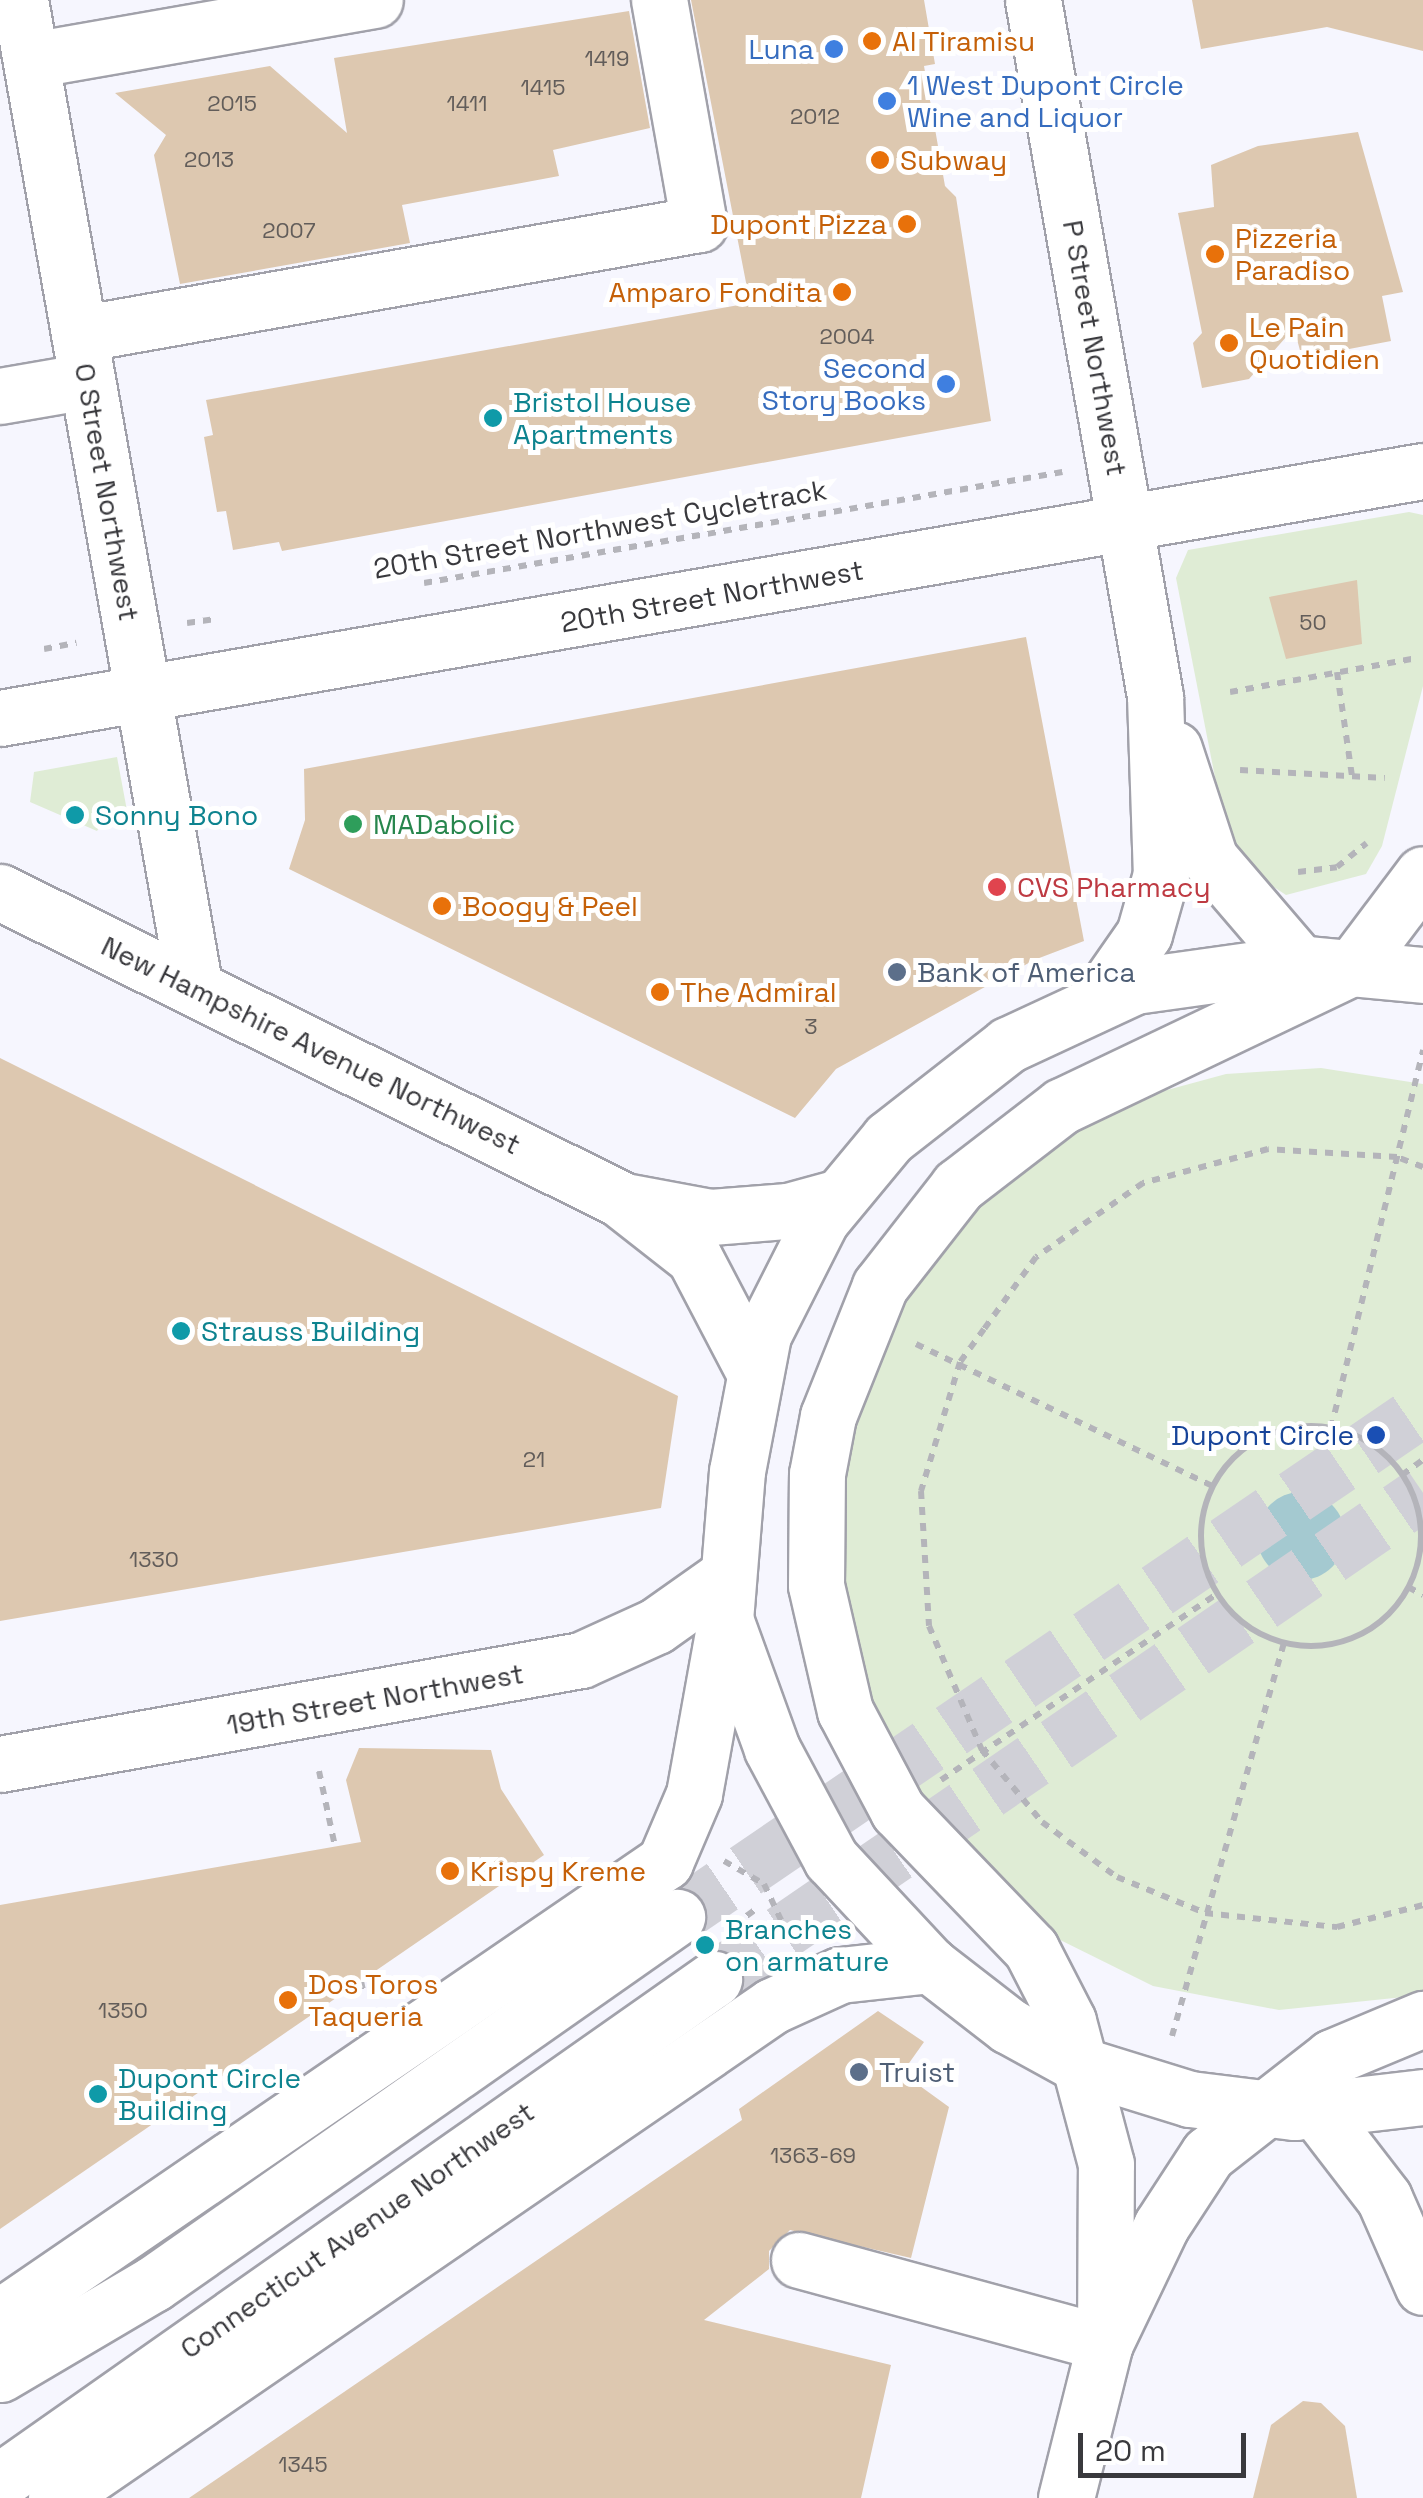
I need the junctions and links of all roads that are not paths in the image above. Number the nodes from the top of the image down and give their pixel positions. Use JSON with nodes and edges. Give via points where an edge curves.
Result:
{"nodes":[{"id":1,"x":20,"y":0,"type":"edge"},
{"id":2,"x":375,"y":0,"type":"edge"},
{"id":3,"x":660,"y":0,"type":"edge"},
{"id":4,"x":1033,"y":0,"type":"edge"},
{"id":5,"x":31,"y":60,"type":"junction"},
{"id":6,"x":83,"y":358,"type":"junction"},
{"id":7,"x":0,"y":396,"type":"edge"},
{"id":8,"x":1423,"y":471,"type":"edge"},
{"id":9,"x":1126,"y":523,"type":"junction"},
{"id":10,"x":143,"y":695,"type":"junction"},
{"id":11,"x":1155,"y":696,"type":"junction"},
{"id":12,"x":0,"y":718,"type":"edge"},
{"id":13,"x":1423,"y":874,"type":"edge"},
{"id":14,"x":0,"y":892,"type":"edge"},
{"id":15,"x":1299,"y":962,"type":"junction"},
{"id":16,"x":1354,"y":967,"type":"junction"},
{"id":17,"x":1423,"y":974,"type":"edge"},
{"id":18,"x":194,"y":984,"type":"junction"},
{"id":19,"x":1098,"y":1000,"type":"junction"},
{"id":20,"x":838,"y":1197,"type":"junction"},
{"id":21,"x":620,"y":1199,"type":"junction"},
{"id":22,"x":754,"y":1370,"type":"junction"},
{"id":23,"x":727,"y":1597,"type":"junction"},
{"id":24,"x":0,"y":1764,"type":"edge"},
{"id":25,"x":930,"y":1965,"type":"junction"},
{"id":26,"x":1423,"y":2018,"type":"edge"},
{"id":27,"x":1080,"y":2064,"type":"junction"},
{"id":28,"x":1423,"y":2097,"type":"edge"},
{"id":29,"x":1257,"y":2109,"type":"junction"},
{"id":30,"x":1317,"y":2111,"type":"junction"},
{"id":31,"x":798,"y":2260,"type":"dead end"},
{"id":32,"x":1423,"y":2287,"type":"edge"},
{"id":33,"x":0,"y":2317,"type":"edge"},
{"id":34,"x":1104,"y":2343,"type":"junction"},
{"id":35,"x":0,"y":2374,"type":"edge"},
{"id":36,"x":0,"y":2481,"type":"edge"},
{"id":37,"x":56,"y":2498,"type":"edge"},
{"id":38,"x":1066,"y":2498,"type":"edge"}],
"edges":[{"from":1,"to":5,"type":"main road","name":"O Street Northwest"},
{"from":2,"to":5,"type":"main road"},
{"from":3,"to":6,"type":"main road","via":[[699,224]]},
{"from":4,"to":9,"type":"main road","name":"P Street Northwest"},
{"from":5,"to":6,"type":"main road","name":"O Street Northwest"},
{"from":6,"to":7,"type":"main road"},
{"from":6,"to":10,"type":"main road","name":"O Street Northwest"},
{"from":8,"to":9,"type":"main road","name":"20th Street Northwest"},
{"from":9,"to":10,"type":"main road","name":"20th Street Northwest"},
{"from":9,"to":11,"type":"main road","name":"P Street Northwest"},
{"from":10,"to":12,"type":"main road","name":"20th Street Northwest"},
{"from":10,"to":18,"type":"main road","name":"O Street Northwest"},
{"from":11,"to":15,"type":"main road","name":"P Street Northwest","via":[[1210,859]]},
{"from":11,"to":19,"type":"main road","name":"P Street Northwest","via":[[1161,874],[1144,934]]},
{"from":13,"to":16,"type":"main road"},
{"from":14,"to":18,"type":"main road","name":"New Hampshire Avenue Northwest"},
{"from":15,"to":16,"type":"main road"},
{"from":15,"to":19,"type":"main road","via":[[1184,974]]},
{"from":16,"to":17,"type":"main road"},
{"from":16,"to":27,"type":"main road","via":[[1094,1089],[1008,1142],[920,1227],[886,1278],[828,1416],[817,1474],[816,1584],[844,1711],[926,1848],[1031,1949],[1068,2021]]},
{"from":18,"to":21,"type":"main road","name":"New Hampshire Avenue Northwest"},
{"from":19,"to":20,"type":"main road","via":[[970,1071],[889,1138]]},
{"from":20,"to":21,"type":"main road","name":"New Hampshire Avenue Northwest","via":[[788,1211],[712,1217]]},
{"from":20,"to":22,"type":"main road","via":[[788,1278]]},
{"from":21,"to":22,"type":"main road","name":"New Hampshire Avenue Northwest","via":[[694,1257]]},
{"from":22,"to":23,"type":"main road"},
{"from":23,"to":24,"type":"main road","name":"19th Street Northwest","via":[[581,1660]]},
{"from":23,"to":25,"type":"main road","via":[[772,1749],[816,1834]]},
{"from":23,"to":33,"type":"main road","via":[[694,1794],[665,1862]]},
{"from":25,"to":27,"type":"main road","via":[[1009,2026]]},
{"from":25,"to":37,"type":"main road","via":[[840,1974],[772,2006]]},
{"from":26,"to":29,"type":"main road","via":[[1332,2057]]},
{"from":27,"to":29,"type":"main road","via":[[1158,2093]]},
{"from":27,"to":34,"type":"main road","via":[[1111,2213]]},
{"from":28,"to":30,"type":"main road"},
{"from":29,"to":30,"type":"main road"},
{"from":29,"to":34,"type":"main road","via":[[1185,2186]]},
{"from":30,"to":32,"type":"main road","via":[[1384,2198]]},
{"from":31,"to":34,"type":"main road"},
{"from":34,"to":38,"type":"main road"},
{"from":35,"to":36,"type":"main road","name":"Connecticut Avenue Northwest","via":[[706,1942]]}]}
